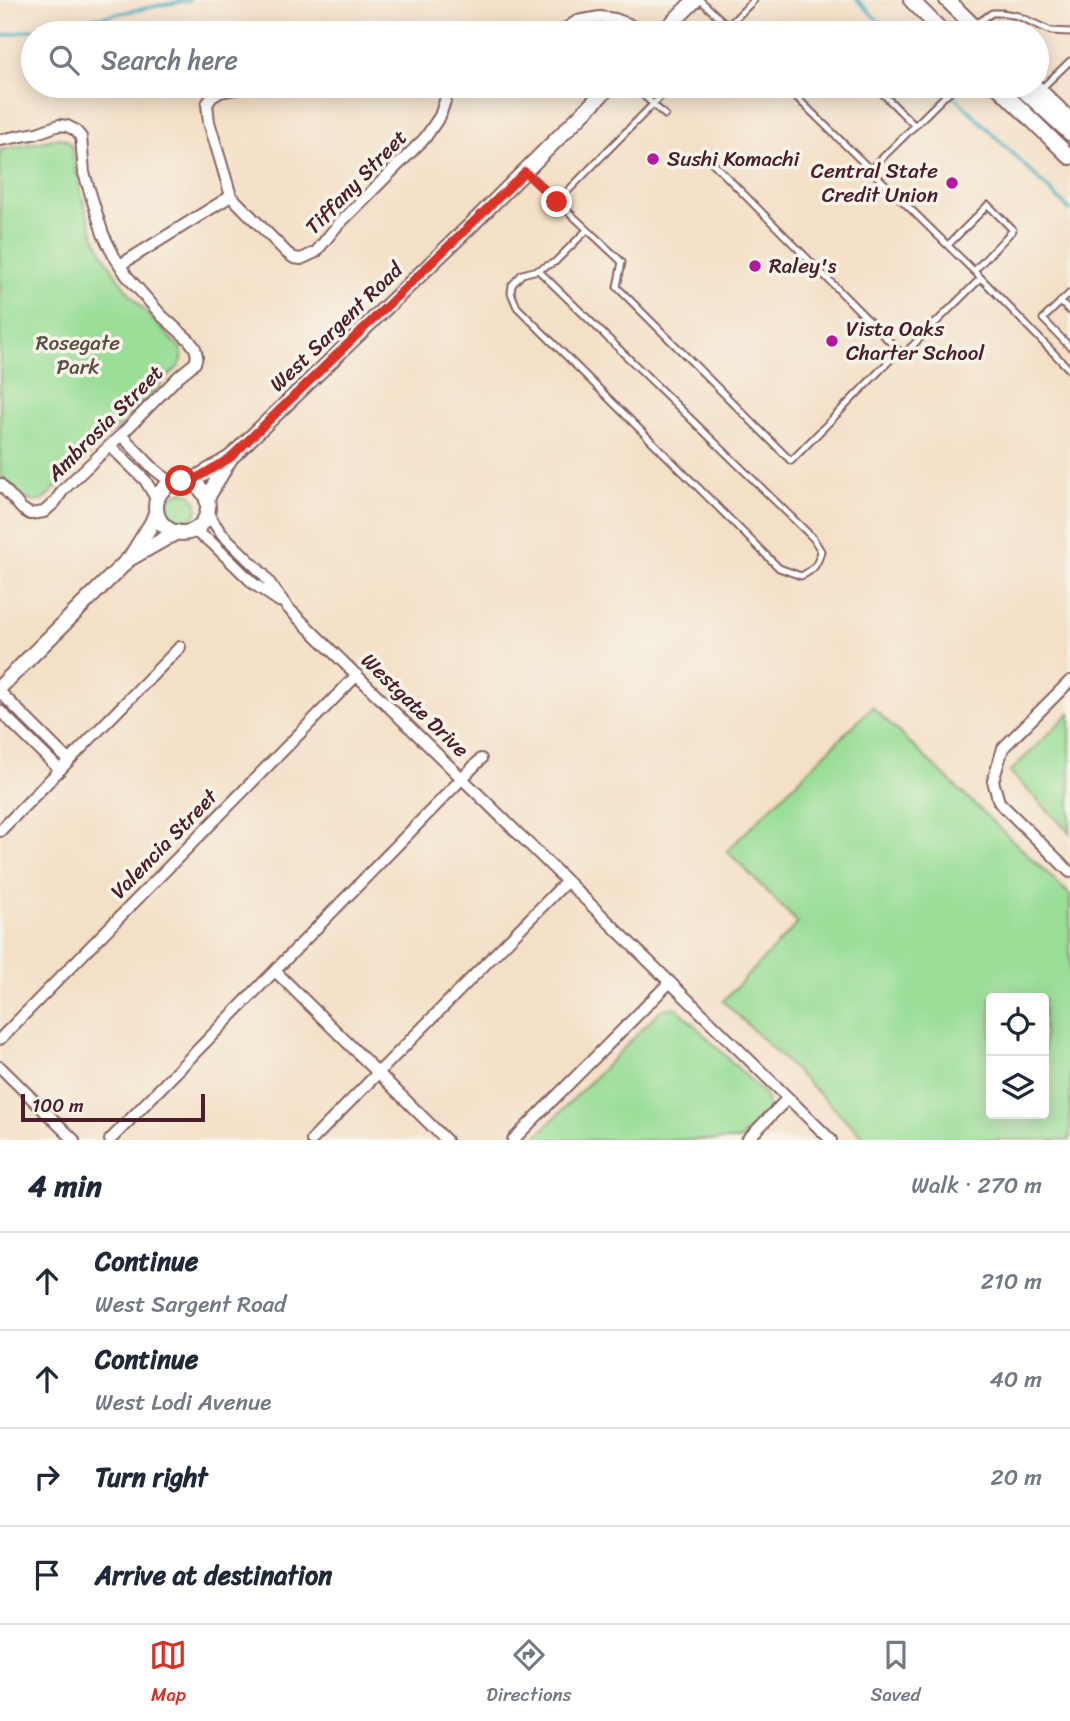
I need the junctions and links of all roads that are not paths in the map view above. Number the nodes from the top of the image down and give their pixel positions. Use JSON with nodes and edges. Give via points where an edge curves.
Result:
{"nodes":[{"id":1,"x":698,"y":0,"type":"edge"},
{"id":2,"x":754,"y":0,"type":"edge"},
{"id":3,"x":911,"y":0,"type":"edge"},
{"id":4,"x":947,"y":0,"type":"edge"},
{"id":5,"x":577,"y":21,"type":"edge"},
{"id":6,"x":621,"y":21,"type":"edge"},
{"id":7,"x":675,"y":21,"type":"edge"},
{"id":8,"x":722,"y":21,"type":"edge"},
{"id":9,"x":733,"y":21,"type":"edge"},
{"id":10,"x":932,"y":21,"type":"edge"},
{"id":11,"x":969,"y":21,"type":"edge"},
{"id":12,"x":984,"y":21,"type":"edge"},
{"id":13,"x":1029,"y":21,"type":"edge"},
{"id":14,"x":1049,"y":30,"type":"edge"},
{"id":15,"x":1070,"y":32,"type":"edge"},
{"id":16,"x":1070,"y":61,"type":"edge"},
{"id":17,"x":1049,"y":78,"type":"edge"},
{"id":18,"x":211,"y":98,"type":"edge"},
{"id":19,"x":446,"y":98,"type":"edge"},
{"id":20,"x":596,"y":98,"type":"edge"},
{"id":21,"x":647,"y":98,"type":"edge"},
{"id":22,"x":660,"y":98,"type":"edge"},
{"id":23,"x":799,"y":98,"type":"edge"},
{"id":24,"x":887,"y":98,"type":"edge"},
{"id":25,"x":943,"y":98,"type":"edge"},
{"id":26,"x":1009,"y":98,"type":"edge"},
{"id":27,"x":1032,"y":98,"type":"edge"},
{"id":28,"x":1047,"y":98,"type":"edge"},
{"id":29,"x":654,"y":104,"type":"junction"},
{"id":30,"x":665,"y":115,"type":"dead end"},
{"id":31,"x":1070,"y":120,"type":"edge"},
{"id":32,"x":915,"y":126,"type":"junction"},
{"id":33,"x":1070,"y":133,"type":"edge"},
{"id":34,"x":0,"y":140,"type":"edge"},
{"id":35,"x":1070,"y":157,"type":"edge"},
{"id":36,"x":708,"y":158,"type":"dead end"},
{"id":37,"x":871,"y":169,"type":"junction"},
{"id":38,"x":525,"y":172,"type":"junction"},
{"id":39,"x":231,"y":196,"type":"junction"},
{"id":40,"x":557,"y":202,"type":"junction"},
{"id":41,"x":587,"y":230,"type":"junction"},
{"id":42,"x":948,"y":245,"type":"junction"},
{"id":43,"x":120,"y":265,"type":"junction"},
{"id":44,"x":538,"y":271,"type":"junction"},
{"id":45,"x":974,"y":271,"type":"junction"},
{"id":46,"x":981,"y":278,"type":"junction"},
{"id":47,"x":1070,"y":293,"type":"edge"},
{"id":48,"x":1060,"y":302,"type":"junction"},
{"id":49,"x":1070,"y":311,"type":"edge"},
{"id":50,"x":1050,"y":328,"type":"junction"},
{"id":51,"x":1040,"y":339,"type":"junction"},
{"id":52,"x":1070,"y":347,"type":"edge"},
{"id":53,"x":899,"y":351,"type":"junction"},
{"id":54,"x":1070,"y":370,"type":"edge"},
{"id":55,"x":121,"y":435,"type":"junction"},
{"id":56,"x":110,"y":446,"type":"junction"},
{"id":57,"x":230,"y":458,"type":"junction"},
{"id":58,"x":190,"y":482,"type":"junction"},
{"id":59,"x":172,"y":483,"type":"junction"},
{"id":60,"x":0,"y":484,"type":"edge"},
{"id":61,"x":157,"y":506,"type":"junction"},
{"id":62,"x":207,"y":506,"type":"junction"},
{"id":63,"x":193,"y":530,"type":"junction"},
{"id":64,"x":177,"y":532,"type":"junction"},
{"id":65,"x":129,"y":559,"type":"junction"},
{"id":66,"x":287,"y":607,"type":"junction"},
{"id":67,"x":180,"y":647,"type":"dead end"},
{"id":68,"x":356,"y":675,"type":"junction"},
{"id":69,"x":1070,"y":681,"type":"edge"},
{"id":70,"x":0,"y":689,"type":"edge"},
{"id":71,"x":0,"y":711,"type":"edge"},
{"id":72,"x":481,"y":759,"type":"dead end"},
{"id":73,"x":69,"y":761,"type":"junction"},
{"id":74,"x":60,"y":770,"type":"junction"},
{"id":75,"x":463,"y":778,"type":"junction"},
{"id":76,"x":0,"y":831,"type":"edge"},
{"id":77,"x":1070,"y":872,"type":"edge"},
{"id":78,"x":567,"y":881,"type":"junction"},
{"id":79,"x":275,"y":971,"type":"junction"},
{"id":80,"x":670,"y":982,"type":"junction"},
{"id":81,"x":0,"y":1039,"type":"edge"},
{"id":82,"x":0,"y":1067,"type":"edge"},
{"id":83,"x":378,"y":1073,"type":"junction"},
{"id":84,"x":788,"y":1098,"type":"junction"},
{"id":85,"x":74,"y":1140,"type":"edge"},
{"id":86,"x":110,"y":1140,"type":"edge"},
{"id":87,"x":312,"y":1140,"type":"edge"},
{"id":88,"x":446,"y":1140,"type":"edge"},
{"id":89,"x":513,"y":1140,"type":"edge"},
{"id":90,"x":747,"y":1140,"type":"edge"},
{"id":91,"x":831,"y":1140,"type":"edge"}],
"edges":[{"from":1,"to":7,"type":"street"},
{"from":1,"to":8,"type":"lane"},
{"from":2,"to":9,"type":"lane"},
{"from":3,"to":10,"type":"street"},
{"from":4,"to":11,"type":"street"},
{"from":5,"to":6,"type":"street","via":[[600,17]]},
{"from":12,"to":13,"type":"lane","via":[[992,13]]},
{"from":14,"to":15,"type":"lane"},
{"from":16,"to":17,"type":"lane"},
{"from":18,"to":39,"type":"street","via":[[208,115]]},
{"from":19,"to":39,"type":"street","name":"Tiffany Street","via":[[425,138],[335,227],[316,252],[301,259],[286,253]]},
{"from":20,"to":38,"type":"street","name":"West Sargent Road"},
{"from":21,"to":29,"type":"lane"},
{"from":22,"to":29,"type":"lane"},
{"from":23,"to":37,"type":"lane"},
{"from":24,"to":32,"type":"lane"},
{"from":25,"to":32,"type":"lane"},
{"from":26,"to":35,"type":"street"},
{"from":27,"to":33,"type":"street"},
{"from":28,"to":31,"type":"street"},
{"from":29,"to":30,"type":"lane"},
{"from":29,"to":40,"type":"lane"},
{"from":32,"to":37,"type":"lane"},
{"from":34,"to":43,"type":"street","via":[[59,125],[75,130],[81,137],[84,173],[103,234]]},
{"from":36,"to":53,"type":"lane"},
{"from":37,"to":42,"type":"lane"},
{"from":38,"to":40,"type":"lane"},
{"from":38,"to":57,"type":"street","name":"West Sargent Road"},
{"from":39,"to":43,"type":"street"},
{"from":40,"to":41,"type":"lane"},
{"from":41,"to":44,"type":"lane","via":[[555,262]]},
{"from":41,"to":53,"type":"lane","via":[[622,262],[617,286],[791,461]]},
{"from":42,"to":45,"type":"lane"},
{"from":42,"to":45,"type":"lane","via":[[988,205],[1013,230]]},
{"from":43,"to":55,"type":"street","name":"Ambrosia Street","via":[[162,316],[189,340],[197,356]]},
{"from":44,"to":44,"type":"lane","via":[[522,274],[512,285],[517,307],[779,568],[801,576],[811,571],[821,551],[813,538]]},
{"from":45,"to":46,"type":"lane"},
{"from":46,"to":51,"type":"lane"},
{"from":46,"to":53,"type":"lane","via":[[903,355]]},
{"from":47,"to":48,"type":"lane"},
{"from":48,"to":49,"type":"lane"},
{"from":48,"to":50,"type":"lane","via":[[1043,320]]},
{"from":50,"to":51,"type":"lane"},
{"from":50,"to":52,"type":"lane"},
{"from":51,"to":54,"type":"lane"},
{"from":55,"to":56,"type":"street","name":"Ambrosia Street"},
{"from":55,"to":59,"type":"street"},
{"from":56,"to":60,"type":"street","name":"Ambrosia Street","via":[[44,512],[30,514],[22,509]]},
{"from":56,"to":61,"type":"street","via":[[145,481]]},
{"from":57,"to":58,"type":"street","name":"West Sargent Road"},
{"from":57,"to":62,"type":"street","name":"West Sargent Road"},
{"from":58,"to":59,"type":"street"},
{"from":58,"to":62,"type":"street","via":[[203,491]]},
{"from":59,"to":61,"type":"street","via":[[160,493]]},
{"from":61,"to":64,"type":"street","via":[[164,525]]},
{"from":61,"to":65,"type":"street","via":[[152,523]]},
{"from":62,"to":63,"type":"street","via":[[204,520]]},
{"from":62,"to":66,"type":"street","name":"Westgate Drive","via":[[221,533],[263,574]]},
{"from":63,"to":64,"type":"street"},
{"from":63,"to":66,"type":"street","name":"Westgate Drive"},
{"from":64,"to":65,"type":"street"},
{"from":65,"to":70,"type":"street"},
{"from":66,"to":68,"type":"street","name":"Westgate Drive"},
{"from":67,"to":73,"type":"street"},
{"from":68,"to":75,"type":"street","name":"Westgate Drive"},
{"from":68,"to":81,"type":"street","name":"Valencia Street"},
{"from":69,"to":77,"type":"street","via":[[1003,748],[993,781],[999,802]]},
{"from":70,"to":73,"type":"street"},
{"from":71,"to":74,"type":"street"},
{"from":72,"to":75,"type":"street"},
{"from":73,"to":74,"type":"street"},
{"from":74,"to":76,"type":"street"},
{"from":75,"to":78,"type":"street","name":"Westgate Drive"},
{"from":75,"to":79,"type":"street"},
{"from":78,"to":80,"type":"street","name":"Westgate Drive"},
{"from":78,"to":83,"type":"street"},
{"from":79,"to":83,"type":"street"},
{"from":79,"to":86,"type":"street"},
{"from":80,"to":84,"type":"street","name":"Westgate Drive"},
{"from":80,"to":89,"type":"street"},
{"from":82,"to":85,"type":"street"},
{"from":83,"to":87,"type":"street"},
{"from":83,"to":88,"type":"street"},
{"from":84,"to":90,"type":"street"},
{"from":84,"to":91,"type":"street","name":"Westgate Drive"}]}
